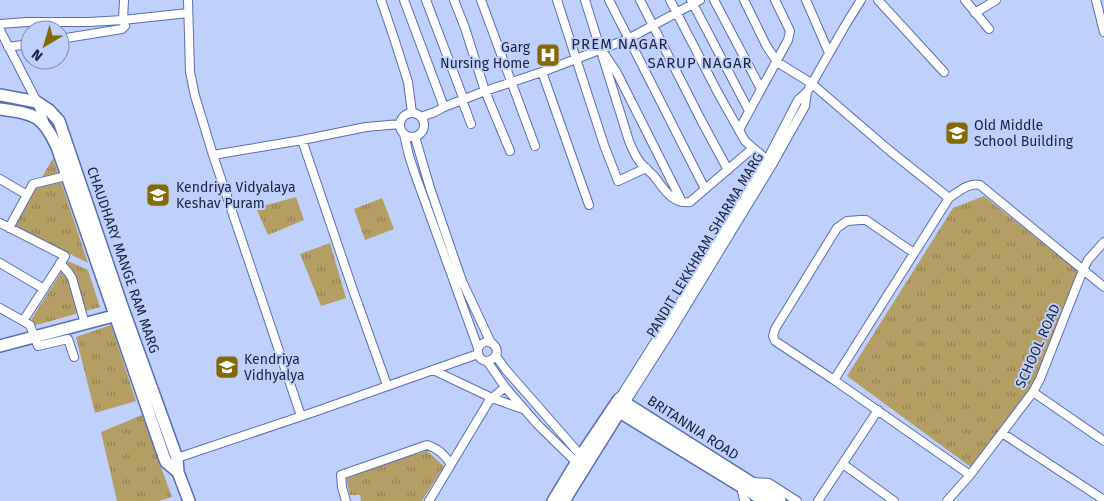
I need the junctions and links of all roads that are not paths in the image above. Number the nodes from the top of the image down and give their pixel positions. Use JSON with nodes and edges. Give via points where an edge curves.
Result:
{"nodes":[{"id":1,"x":124,"y":0,"type":"edge"},
{"id":2,"x":188,"y":0,"type":"edge"},
{"id":3,"x":381,"y":0,"type":"edge"},
{"id":4,"x":404,"y":0,"type":"edge"},
{"id":5,"x":426,"y":0,"type":"edge"},
{"id":6,"x":454,"y":0,"type":"edge"},
{"id":7,"x":481,"y":0,"type":"edge"},
{"id":8,"x":557,"y":0,"type":"edge"},
{"id":9,"x":585,"y":0,"type":"edge"},
{"id":10,"x":609,"y":0,"type":"edge"},
{"id":11,"x":640,"y":0,"type":"edge"},
{"id":12,"x":670,"y":0,"type":"edge"},
{"id":13,"x":714,"y":0,"type":"edge"},
{"id":14,"x":744,"y":0,"type":"edge"},
{"id":15,"x":775,"y":0,"type":"edge"},
{"id":16,"x":806,"y":0,"type":"edge"},
{"id":17,"x":862,"y":0,"type":"edge"},
{"id":18,"x":878,"y":0,"type":"edge"},
{"id":19,"x":965,"y":0,"type":"edge"},
{"id":20,"x":996,"y":0,"type":"edge"},
{"id":21,"x":1096,"y":0,"type":"edge"},
{"id":22,"x":695,"y":1,"type":"edge"},
{"id":23,"x":188,"y":13,"type":"junction"},
{"id":24,"x":677,"y":13,"type":"junction"},
{"id":25,"x":975,"y":13,"type":"junction"},
{"id":26,"x":123,"y":20,"type":"junction"},
{"id":27,"x":0,"y":24,"type":"edge"},
{"id":28,"x":652,"y":26,"type":"junction"},
{"id":29,"x":989,"y":29,"type":"dead end"},
{"id":30,"x":0,"y":30,"type":"edge"},
{"id":31,"x":1104,"y":32,"type":"edge"},
{"id":32,"x":70,"y":37,"type":"edge"},
{"id":33,"x":628,"y":39,"type":"junction"},
{"id":34,"x":20,"y":45,"type":"edge"},
{"id":35,"x":8,"y":47,"type":"junction"},
{"id":36,"x":601,"y":49,"type":"junction"},
{"id":37,"x":829,"y":53,"type":"junction"},
{"id":38,"x":576,"y":59,"type":"junction"},
{"id":39,"x":776,"y":62,"type":"junction"},
{"id":40,"x":542,"y":72,"type":"junction"},
{"id":41,"x":944,"y":72,"type":"dead end"},
{"id":42,"x":512,"y":82,"type":"junction"},
{"id":43,"x":812,"y":83,"type":"junction"},
{"id":44,"x":761,"y":89,"type":"junction"},
{"id":45,"x":485,"y":91,"type":"junction"},
{"id":46,"x":807,"y":92,"type":"junction"},
{"id":47,"x":0,"y":95,"type":"edge"},
{"id":48,"x":463,"y":100,"type":"junction"},
{"id":49,"x":37,"y":102,"type":"junction"},
{"id":50,"x":444,"y":107,"type":"junction"},
{"id":51,"x":0,"y":109,"type":"edge"},
{"id":52,"x":750,"y":111,"type":"junction"},
{"id":53,"x":412,"y":113,"type":"junction"},
{"id":54,"x":421,"y":117,"type":"junction"},
{"id":55,"x":400,"y":124,"type":"junction"},
{"id":56,"x":471,"y":124,"type":"dead end"},
{"id":57,"x":46,"y":126,"type":"junction"},
{"id":58,"x":739,"y":130,"type":"junction"},
{"id":59,"x":404,"y":134,"type":"junction"},
{"id":60,"x":415,"y":137,"type":"junction"},
{"id":61,"x":302,"y":140,"type":"junction"},
{"id":62,"x":535,"y":146,"type":"dead end"},
{"id":63,"x":753,"y":148,"type":"junction"},
{"id":64,"x":510,"y":151,"type":"dead end"},
{"id":65,"x":213,"y":155,"type":"junction"},
{"id":66,"x":767,"y":160,"type":"junction"},
{"id":67,"x":646,"y":168,"type":"junction"},
{"id":68,"x":728,"y":170,"type":"junction"},
{"id":69,"x":66,"y":176,"type":"junction"},
{"id":70,"x":0,"y":179,"type":"edge"},
{"id":71,"x":705,"y":189,"type":"junction"},
{"id":72,"x":27,"y":195,"type":"junction"},
{"id":73,"x":949,"y":198,"type":"junction"},
{"id":74,"x":682,"y":202,"type":"junction"},
{"id":75,"x":589,"y":205,"type":"dead end"},
{"id":76,"x":0,"y":223,"type":"edge"},
{"id":77,"x":9,"y":228,"type":"junction"},
{"id":78,"x":1104,"y":242,"type":"edge"},
{"id":79,"x":914,"y":253,"type":"junction"},
{"id":80,"x":0,"y":263,"type":"edge"},
{"id":81,"x":60,"y":264,"type":"junction"},
{"id":82,"x":1083,"y":270,"type":"junction"},
{"id":83,"x":1104,"y":287,"type":"edge"},
{"id":84,"x":44,"y":289,"type":"junction"},
{"id":85,"x":0,"y":308,"type":"edge"},
{"id":86,"x":119,"y":311,"type":"junction"},
{"id":87,"x":83,"y":317,"type":"junction"},
{"id":88,"x":30,"y":329,"type":"junction"},
{"id":89,"x":0,"y":338,"type":"edge"},
{"id":90,"x":491,"y":343,"type":"junction"},
{"id":91,"x":0,"y":346,"type":"edge"},
{"id":92,"x":478,"y":351,"type":"junction"},
{"id":93,"x":496,"y":356,"type":"junction"},
{"id":94,"x":74,"y":357,"type":"dead end"},
{"id":95,"x":488,"y":361,"type":"junction"},
{"id":96,"x":432,"y":370,"type":"junction"},
{"id":97,"x":834,"y":380,"type":"junction"},
{"id":98,"x":387,"y":385,"type":"junction"},
{"id":99,"x":505,"y":387,"type":"junction"},
{"id":100,"x":1033,"y":392,"type":"junction"},
{"id":101,"x":492,"y":398,"type":"junction"},
{"id":102,"x":619,"y":405,"type":"junction"},
{"id":103,"x":525,"y":410,"type":"junction"},
{"id":104,"x":878,"y":410,"type":"junction"},
{"id":105,"x":301,"y":416,"type":"junction"},
{"id":106,"x":1002,"y":433,"type":"junction"},
{"id":107,"x":1104,"y":441,"type":"edge"},
{"id":108,"x":177,"y":458,"type":"junction"},
{"id":109,"x":582,"y":462,"type":"junction"},
{"id":110,"x":451,"y":464,"type":"junction"},
{"id":111,"x":843,"y":464,"type":"junction"},
{"id":112,"x":178,"y":472,"type":"junction"},
{"id":113,"x":970,"y":475,"type":"junction"},
{"id":114,"x":746,"y":484,"type":"junction"},
{"id":115,"x":1104,"y":500,"type":"edge"},
{"id":116,"x":189,"y":501,"type":"edge"},
{"id":117,"x":346,"y":501,"type":"edge"},
{"id":118,"x":429,"y":501,"type":"edge"},
{"id":119,"x":553,"y":501,"type":"edge"},
{"id":120,"x":564,"y":501,"type":"edge"},
{"id":121,"x":744,"y":501,"type":"edge"},
{"id":122,"x":764,"y":501,"type":"edge"},
{"id":123,"x":780,"y":501,"type":"edge"},
{"id":124,"x":797,"y":501,"type":"edge"},
{"id":125,"x":818,"y":501,"type":"edge"},
{"id":126,"x":894,"y":501,"type":"edge"},
{"id":127,"x":947,"y":501,"type":"edge"}],
"edges":[{"from":1,"to":26,"type":"street"},
{"from":2,"to":23,"type":"street"},
{"from":3,"to":53,"type":"street","via":[[408,82]]},
{"from":4,"to":50,"type":"street"},
{"from":5,"to":48,"type":"street"},
{"from":6,"to":45,"type":"street"},
{"from":7,"to":42,"type":"street"},
{"from":8,"to":38,"type":"street"},
{"from":9,"to":36,"type":"street"},
{"from":10,"to":33,"type":"street"},
{"from":11,"to":28,"type":"street"},
{"from":12,"to":24,"type":"street"},
{"from":13,"to":44,"type":"street"},
{"from":14,"to":39,"type":"street"},
{"from":15,"to":39,"type":"street","via":[[790,31]]},
{"from":16,"to":37,"type":"street"},
{"from":17,"to":37,"type":"street","name":"PANDIT LEKKHRAM SHARMA MARG"},
{"from":18,"to":41,"type":"street"},
{"from":19,"to":25,"type":"street"},
{"from":20,"to":25,"type":"street"},
{"from":21,"to":31,"type":"street"},
{"from":22,"to":24,"type":"street"},
{"from":22,"to":52,"type":"street"},
{"from":23,"to":26,"type":"street"},
{"from":23,"to":65,"type":"street","via":[[190,72]]},
{"from":24,"to":28,"type":"street"},
{"from":24,"to":58,"type":"street"},
{"from":25,"to":29,"type":"street"},
{"from":26,"to":27,"type":"street"},
{"from":26,"to":32,"type":"street","via":[[125,26],[122,29]]},
{"from":28,"to":33,"type":"street"},
{"from":28,"to":68,"type":"street"},
{"from":30,"to":35,"type":"street"},
{"from":33,"to":36,"type":"street"},
{"from":33,"to":71,"type":"street"},
{"from":34,"to":35,"type":"street"},
{"from":35,"to":49,"type":"street"},
{"from":36,"to":38,"type":"street"},
{"from":36,"to":67,"type":"street","via":[[629,141]]},
{"from":36,"to":74,"type":"street","via":[[617,73]]},
{"from":37,"to":43,"type":"street","name":"PANDIT LEKKHRAM SHARMA MARG"},
{"from":38,"to":40,"type":"street"},
{"from":38,"to":67,"type":"street","via":[[618,181]]},
{"from":39,"to":43,"type":"street"},
{"from":39,"to":44,"type":"street"},
{"from":40,"to":42,"type":"street"},
{"from":40,"to":75,"type":"street"},
{"from":42,"to":45,"type":"street"},
{"from":42,"to":62,"type":"street"},
{"from":43,"to":46,"type":"street","name":"PANDIT LEKKHRAM SHARMA MARG"},
{"from":43,"to":73,"type":"street"},
{"from":44,"to":52,"type":"street"},
{"from":45,"to":48,"type":"street"},
{"from":45,"to":64,"type":"street"},
{"from":46,"to":66,"type":"street","via":[[798,100]]},
{"from":46,"to":102,"type":"street","name":"PANDIT LEKKHRAM SHARMA MARG","via":[[805,106],[772,164],[669,334]]},
{"from":47,"to":49,"type":"main road","name":"CHAUDHARY MANGE RAM MARG"},
{"from":48,"to":50,"type":"street"},
{"from":48,"to":56,"type":"street"},
{"from":49,"to":57,"type":"street"},
{"from":49,"to":86,"type":"main road","name":"CHAUDHARY MANGE RAM MARG","via":[[59,121]]},
{"from":50,"to":54,"type":"street"},
{"from":51,"to":57,"type":"main road","via":[[33,115]]},
{"from":52,"to":58,"type":"street"},
{"from":53,"to":54,"type":"street"},
{"from":53,"to":55,"type":"street","via":[[403,117]]},
{"from":54,"to":60,"type":"street","via":[[424,128]]},
{"from":55,"to":59,"type":"street"},
{"from":55,"to":61,"type":"street","via":[[366,127]]},
{"from":57,"to":69,"type":"main road","name":"CHAUDHARY MANGE RAM MARG"},
{"from":58,"to":63,"type":"street"},
{"from":59,"to":60,"type":"street"},
{"from":59,"to":92,"type":"street","via":[[414,174]]},
{"from":60,"to":90,"type":"street","via":[[462,281]]},
{"from":61,"to":65,"type":"street"},
{"from":61,"to":98,"type":"street"},
{"from":63,"to":66,"type":"street"},
{"from":63,"to":68,"type":"street"},
{"from":65,"to":105,"type":"street"},
{"from":66,"to":102,"type":"street"},
{"from":67,"to":74,"type":"street","via":[[667,194]]},
{"from":68,"to":71,"type":"street"},
{"from":69,"to":72,"type":"street","via":[[34,184]]},
{"from":69,"to":86,"type":"main road","name":"CHAUDHARY MANGE RAM MARG"},
{"from":70,"to":72,"type":"street"},
{"from":71,"to":74,"type":"street","via":[[690,202]]},
{"from":72,"to":77,"type":"street"},
{"from":73,"to":79,"type":"street"},
{"from":73,"to":82,"type":"street","via":[[969,186],[980,185]]},
{"from":76,"to":77,"type":"street"},
{"from":77,"to":81,"type":"street","via":[[65,256]]},
{"from":78,"to":82,"type":"street","name":"SCHOOL ROAD"},
{"from":79,"to":97,"type":"street"},
{"from":79,"to":97,"type":"street","via":[[866,220],[847,221],[838,228],[773,336],[774,341]]},
{"from":80,"to":84,"type":"street"},
{"from":81,"to":84,"type":"street"},
{"from":81,"to":87,"type":"street","via":[[72,278]]},
{"from":82,"to":83,"type":"street"},
{"from":82,"to":100,"type":"street","name":"SCHOOL ROAD"},
{"from":84,"to":88,"type":"street"},
{"from":85,"to":88,"type":"street"},
{"from":86,"to":87,"type":"main road"},
{"from":86,"to":88,"type":"main road"},
{"from":86,"to":108,"type":"main road","name":"CHAUDHARY MANGE RAM MARG"},
{"from":86,"to":112,"type":"main road","name":"CHAUDHARY MANGE RAM MARG","via":[[166,462]]},
{"from":87,"to":88,"type":"main road"},
{"from":88,"to":89,"type":"main road"},
{"from":88,"to":91,"type":"main road"},
{"from":88,"to":94,"type":"street","via":[[38,346],[68,339]]},
{"from":90,"to":92,"type":"street","via":[[482,343]]},
{"from":90,"to":93,"type":"street","via":[[496,347]]},
{"from":92,"to":95,"type":"street","via":[[481,359]]},
{"from":92,"to":96,"type":"street"},
{"from":93,"to":95,"type":"street"},
{"from":93,"to":109,"type":"street"},
{"from":95,"to":99,"type":"street"},
{"from":96,"to":98,"type":"street"},
{"from":96,"to":101,"type":"street"},
{"from":97,"to":104,"type":"street"},
{"from":98,"to":105,"type":"street"},
{"from":99,"to":101,"type":"street"},
{"from":99,"to":103,"type":"street"},
{"from":100,"to":106,"type":"street","name":"SCHOOL ROAD"},
{"from":100,"to":107,"type":"street"},
{"from":101,"to":103,"type":"street"},
{"from":101,"to":110,"type":"street"},
{"from":102,"to":109,"type":"main road","name":"PANDIT LEKKHRAM SHARMA MARG"},
{"from":102,"to":114,"type":"main road","name":"BRITANNIA ROAD"},
{"from":103,"to":109,"type":"street"},
{"from":104,"to":111,"type":"street"},
{"from":104,"to":113,"type":"street"},
{"from":105,"to":108,"type":"street"},
{"from":106,"to":113,"type":"street","name":"SCHOOL ROAD"},
{"from":106,"to":115,"type":"street"},
{"from":108,"to":112,"type":"main road","name":"CHAUDHARY MANGE RAM MARG"},
{"from":109,"to":119,"type":"main road","name":"PANDIT LEKKHRAM SHARMA MARG"},
{"from":109,"to":120,"type":"main road","name":"PANDIT LEKKHRAM SHARMA MARG"},
{"from":110,"to":117,"type":"street","via":[[435,447],[427,445],[341,475]]},
{"from":110,"to":118,"type":"street"},
{"from":111,"to":125,"type":"street"},
{"from":111,"to":126,"type":"street"},
{"from":112,"to":116,"type":"main road","name":"CHAUDHARY MANGE RAM MARG"},
{"from":113,"to":127,"type":"street","name":"SCHOOL ROAD"},
{"from":114,"to":121,"type":"street"},
{"from":114,"to":122,"type":"main road"},
{"from":114,"to":123,"type":"main road"},
{"from":114,"to":124,"type":"street","via":[[769,483]]}]}
